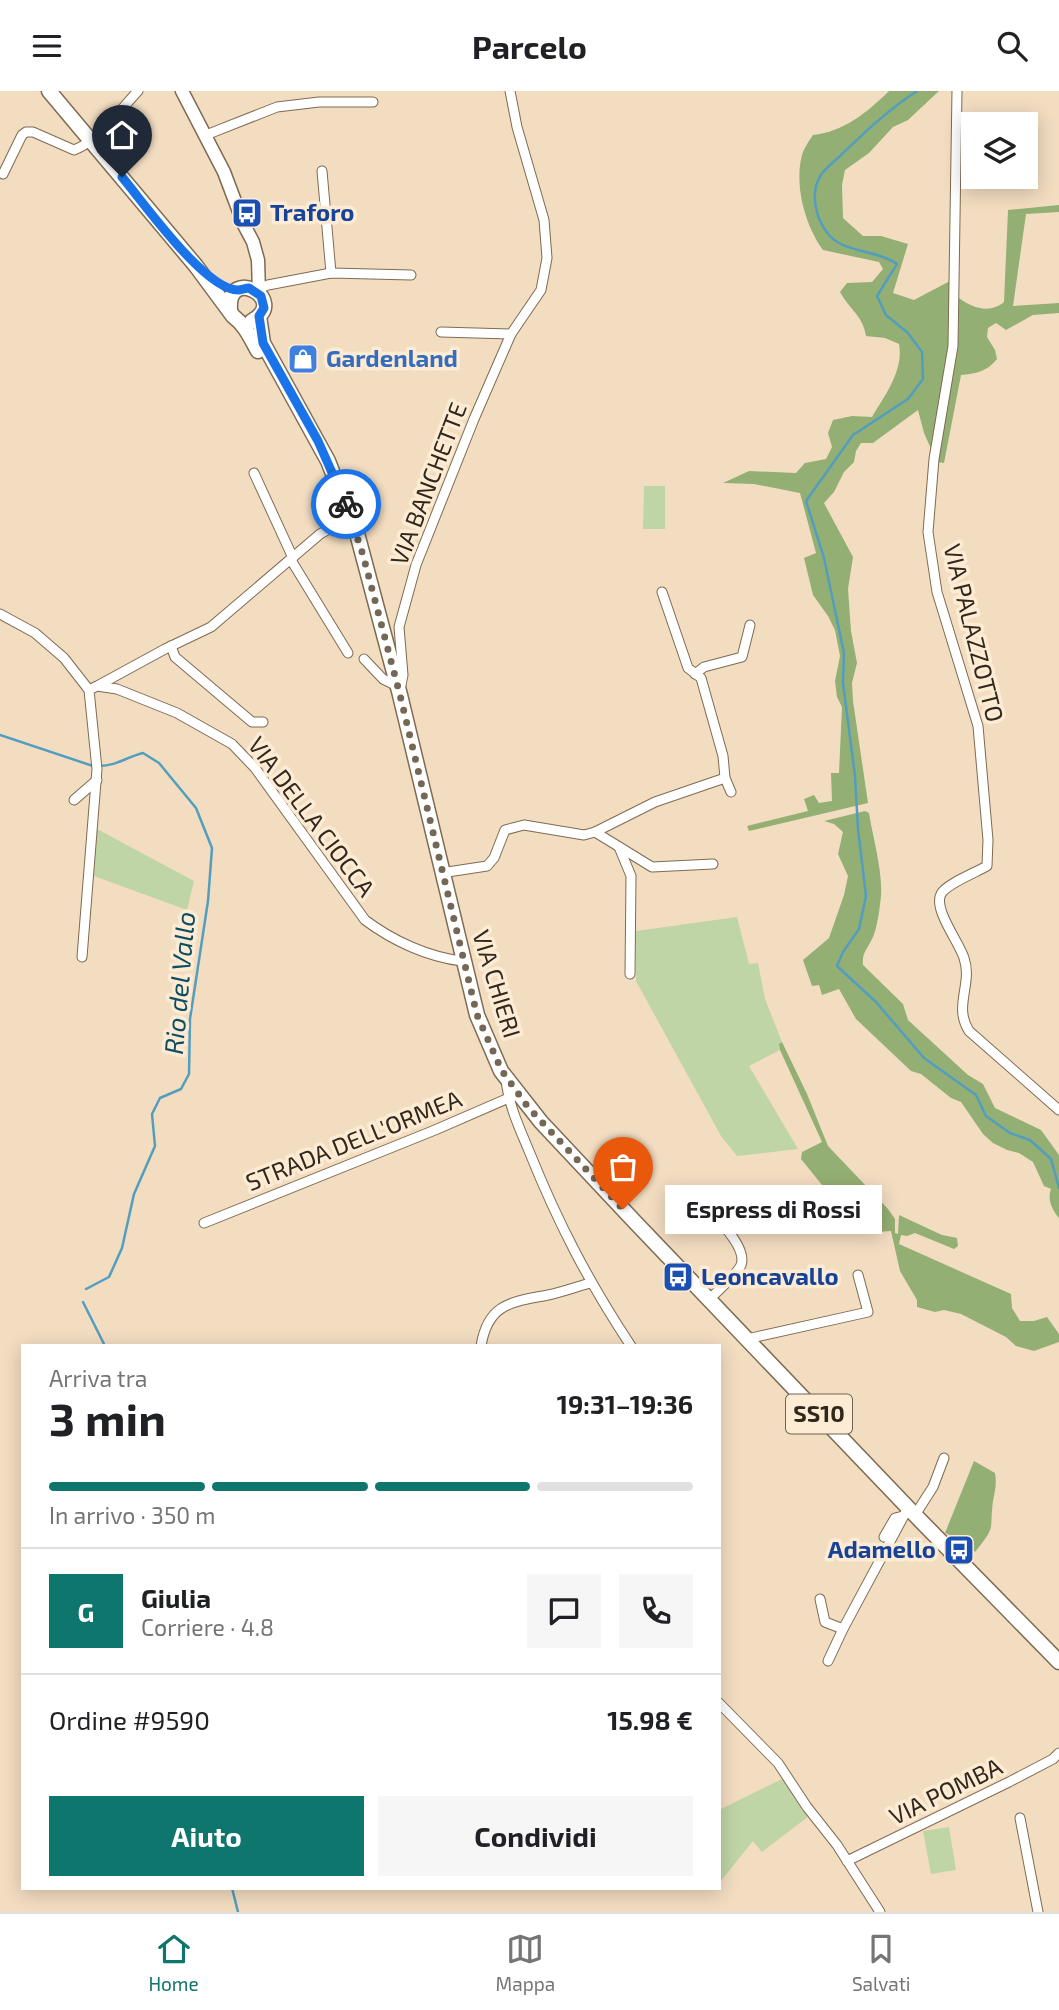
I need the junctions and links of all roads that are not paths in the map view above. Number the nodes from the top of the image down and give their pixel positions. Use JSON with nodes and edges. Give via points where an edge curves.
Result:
{"nodes":[{"id":1,"x":49,"y":91,"type":"edge"},
{"id":2,"x":138,"y":91,"type":"edge"},
{"id":3,"x":182,"y":91,"type":"edge"},
{"id":4,"x":510,"y":91,"type":"edge"},
{"id":5,"x":957,"y":91,"type":"edge"},
{"id":6,"x":373,"y":102,"type":"dead end"},
{"id":7,"x":206,"y":135,"type":"junction"},
{"id":8,"x":92,"y":140,"type":"junction"},
{"id":9,"x":322,"y":171,"type":"dead end"},
{"id":10,"x":3,"y":174,"type":"dead end"},
{"id":11,"x":244,"y":225,"type":"junction"},
{"id":12,"x":196,"y":266,"type":"junction"},
{"id":13,"x":331,"y":273,"type":"junction"},
{"id":14,"x":411,"y":275,"type":"dead end"},
{"id":15,"x":240,"y":289,"type":"junction"},
{"id":16,"x":261,"y":297,"type":"junction"},
{"id":17,"x":230,"y":309,"type":"junction"},
{"id":18,"x":259,"y":316,"type":"junction"},
{"id":19,"x":241,"y":321,"type":"junction"},
{"id":20,"x":441,"y":332,"type":"dead end"},
{"id":21,"x":511,"y":334,"type":"junction"},
{"id":22,"x":298,"y":406,"type":"junction"},
{"id":23,"x":254,"y":473,"type":"dead end"},
{"id":24,"x":351,"y":517,"type":"junction"},
{"id":25,"x":292,"y":559,"type":"junction"},
{"id":26,"x":662,"y":591,"type":"dead end"},
{"id":27,"x":0,"y":614,"type":"edge"},
{"id":28,"x":750,"y":625,"type":"dead end"},
{"id":29,"x":171,"y":646,"type":"junction"},
{"id":30,"x":348,"y":653,"type":"dead end"},
{"id":31,"x":364,"y":659,"type":"dead end"},
{"id":32,"x":695,"y":674,"type":"junction"},
{"id":33,"x":93,"y":688,"type":"junction"},
{"id":34,"x":398,"y":690,"type":"junction"},
{"id":35,"x":263,"y":722,"type":"dead end"},
{"id":36,"x":725,"y":778,"type":"junction"},
{"id":37,"x":97,"y":780,"type":"junction"},
{"id":38,"x":731,"y":792,"type":"dead end"},
{"id":39,"x":74,"y":800,"type":"dead end"},
{"id":40,"x":595,"y":832,"type":"junction"},
{"id":41,"x":619,"y":847,"type":"junction"},
{"id":42,"x":713,"y":864,"type":"dead end"},
{"id":43,"x":442,"y":873,"type":"junction"},
{"id":44,"x":82,"y":957,"type":"dead end"},
{"id":45,"x":462,"y":961,"type":"junction"},
{"id":46,"x":630,"y":974,"type":"dead end"},
{"id":47,"x":513,"y":1097,"type":"junction"},
{"id":48,"x":1059,"y":1110,"type":"edge"},
{"id":49,"x":704,"y":1204,"type":"dead end"},
{"id":50,"x":204,"y":1223,"type":"dead end"},
{"id":51,"x":858,"y":1275,"type":"dead end"},
{"id":52,"x":590,"y":1283,"type":"junction"},
{"id":53,"x":710,"y":1299,"type":"junction"},
{"id":54,"x":747,"y":1339,"type":"junction"},
{"id":55,"x":481,"y":1344,"type":"edge"},
{"id":56,"x":630,"y":1344,"type":"edge"},
{"id":57,"x":944,"y":1458,"type":"dead end"},
{"id":58,"x":909,"y":1513,"type":"junction"},
{"id":59,"x":931,"y":1532,"type":"junction"},
{"id":60,"x":884,"y":1537,"type":"dead end"},
{"id":61,"x":820,"y":1599,"type":"dead end"},
{"id":62,"x":843,"y":1629,"type":"junction"},
{"id":63,"x":828,"y":1661,"type":"dead end"},
{"id":64,"x":1059,"y":1662,"type":"edge"},
{"id":65,"x":1059,"y":1672,"type":"edge"},
{"id":66,"x":721,"y":1705,"type":"edge"},
{"id":67,"x":1059,"y":1753,"type":"edge"},
{"id":68,"x":1020,"y":1818,"type":"dead end"},
{"id":69,"x":847,"y":1861,"type":"junction"},
{"id":70,"x":880,"y":1912,"type":"edge"},
{"id":71,"x":1038,"y":1912,"type":"edge"}],
"edges":[{"from":1,"to":8,"type":"main road"},
{"from":2,"to":8,"type":"street"},
{"from":3,"to":7,"type":"main road"},
{"from":4,"to":21,"type":"street","name":"VIA BANCHETTE","via":[[544,220],[547,258],[541,290]]},
{"from":5,"to":48,"type":"street","name":"VIA PALAZZOTTO","via":[[953,346],[928,532],[937,591],[978,726],[988,840],[987,866],[943,890],[939,898],[941,912],[965,959],[962,1020]]},
{"from":6,"to":7,"type":"street","via":[[319,101],[277,107]]},
{"from":7,"to":11,"type":"main road"},
{"from":8,"to":10,"type":"street","via":[[74,150],[26,132]]},
{"from":8,"to":12,"type":"main road"},
{"from":9,"to":13,"type":"street"},
{"from":11,"to":15,"type":"main road","via":[[252,259]]},
{"from":11,"to":16,"type":"main road","via":[[258,255]]},
{"from":12,"to":15,"type":"main road","via":[[219,283]]},
{"from":12,"to":17,"type":"main road"},
{"from":13,"to":14,"type":"street"},
{"from":13,"to":16,"type":"street","via":[[263,287]]},
{"from":15,"to":16,"type":"main road","via":[[249,288]]},
{"from":15,"to":17,"type":"main road","via":[[231,296]]},
{"from":16,"to":18,"type":"main road","via":[[264,308]]},
{"from":17,"to":19,"type":"main road"},
{"from":18,"to":19,"type":"main road"},
{"from":18,"to":22,"type":"main road","name":"VIA CHIERI","via":[[263,343]]},
{"from":19,"to":22,"type":"main road","name":"VIA CHIERI","via":[[275,378]]},
{"from":20,"to":21,"type":"street"},
{"from":21,"to":34,"type":"street","name":"VIA BANCHETTE","via":[[416,565],[399,627],[403,675]]},
{"from":22,"to":24,"type":"main road","name":"VIA CHIERI","number":"SS10"},
{"from":23,"to":25,"type":"street"},
{"from":24,"to":25,"type":"street","via":[[320,534]]},
{"from":24,"to":34,"type":"main road","name":"VIA CHIERI","number":"SS10"},
{"from":25,"to":29,"type":"street","via":[[211,627]]},
{"from":25,"to":30,"type":"street"},
{"from":26,"to":32,"type":"street","via":[[688,668]]},
{"from":27,"to":33,"type":"street","via":[[35,633]]},
{"from":28,"to":32,"type":"street","via":[[741,657]]},
{"from":29,"to":33,"type":"street"},
{"from":29,"to":35,"type":"street","via":[[175,657],[252,722]]},
{"from":31,"to":34,"type":"street"},
{"from":32,"to":36,"type":"street","via":[[701,678]]},
{"from":33,"to":37,"type":"street"},
{"from":33,"to":45,"type":"street","name":"VIA DELLA CIOCCA","via":[[117,689],[177,713],[232,744],[255,768],[365,920],[441,959]]},
{"from":34,"to":43,"type":"main road","name":"VIA CHIERI","number":"SS10"},
{"from":36,"to":38,"type":"street"},
{"from":36,"to":40,"type":"street","via":[[655,802]]},
{"from":37,"to":39,"type":"street"},
{"from":37,"to":44,"type":"street"},
{"from":40,"to":41,"type":"street"},
{"from":40,"to":43,"type":"street","via":[[584,835],[524,825],[505,830],[487,866]]},
{"from":41,"to":42,"type":"street","via":[[652,867]]},
{"from":41,"to":46,"type":"street","via":[[631,876]]},
{"from":43,"to":45,"type":"main road","name":"VIA CHIERI","number":"SS10"},
{"from":45,"to":47,"type":"main road","name":"VIA CHIERI","number":"SS10","via":[[477,1015]]},
{"from":47,"to":50,"type":"street","name":"STRADA DELL'ORMEA"},
{"from":47,"to":52,"type":"street","via":[[546,1196]]},
{"from":47,"to":53,"type":"main road","name":"VIA CHIERI","number":"SS10"},
{"from":49,"to":53,"type":"street","via":[[738,1244],[742,1258],[741,1266]]},
{"from":51,"to":54,"type":"street","via":[[868,1312]]},
{"from":52,"to":55,"type":"street","via":[[501,1307],[485,1327]]},
{"from":52,"to":56,"type":"street"},
{"from":53,"to":54,"type":"main road","name":"VIA CHIERI","number":"SS10"},
{"from":54,"to":58,"type":"main road","name":"VIA CHIERI","number":"SS10"},
{"from":57,"to":58,"type":"street","via":[[933,1487]]},
{"from":58,"to":59,"type":"main road","name":"VIA CHIERI","number":"SS10"},
{"from":58,"to":60,"type":"street","via":[[895,1518]]},
{"from":58,"to":62,"type":"street"},
{"from":59,"to":64,"type":"main road","name":"VIA CHIERI","number":"SS10"},
{"from":59,"to":65,"type":"main road","name":"VIA CHIERI","number":"SS10"},
{"from":61,"to":62,"type":"street","via":[[825,1622]]},
{"from":62,"to":63,"type":"street"},
{"from":66,"to":69,"type":"street","via":[[778,1763]]},
{"from":67,"to":69,"type":"street","name":"VIA POMBA","via":[[1009,1783]]},
{"from":68,"to":71,"type":"street"},
{"from":69,"to":70,"type":"street"}]}
